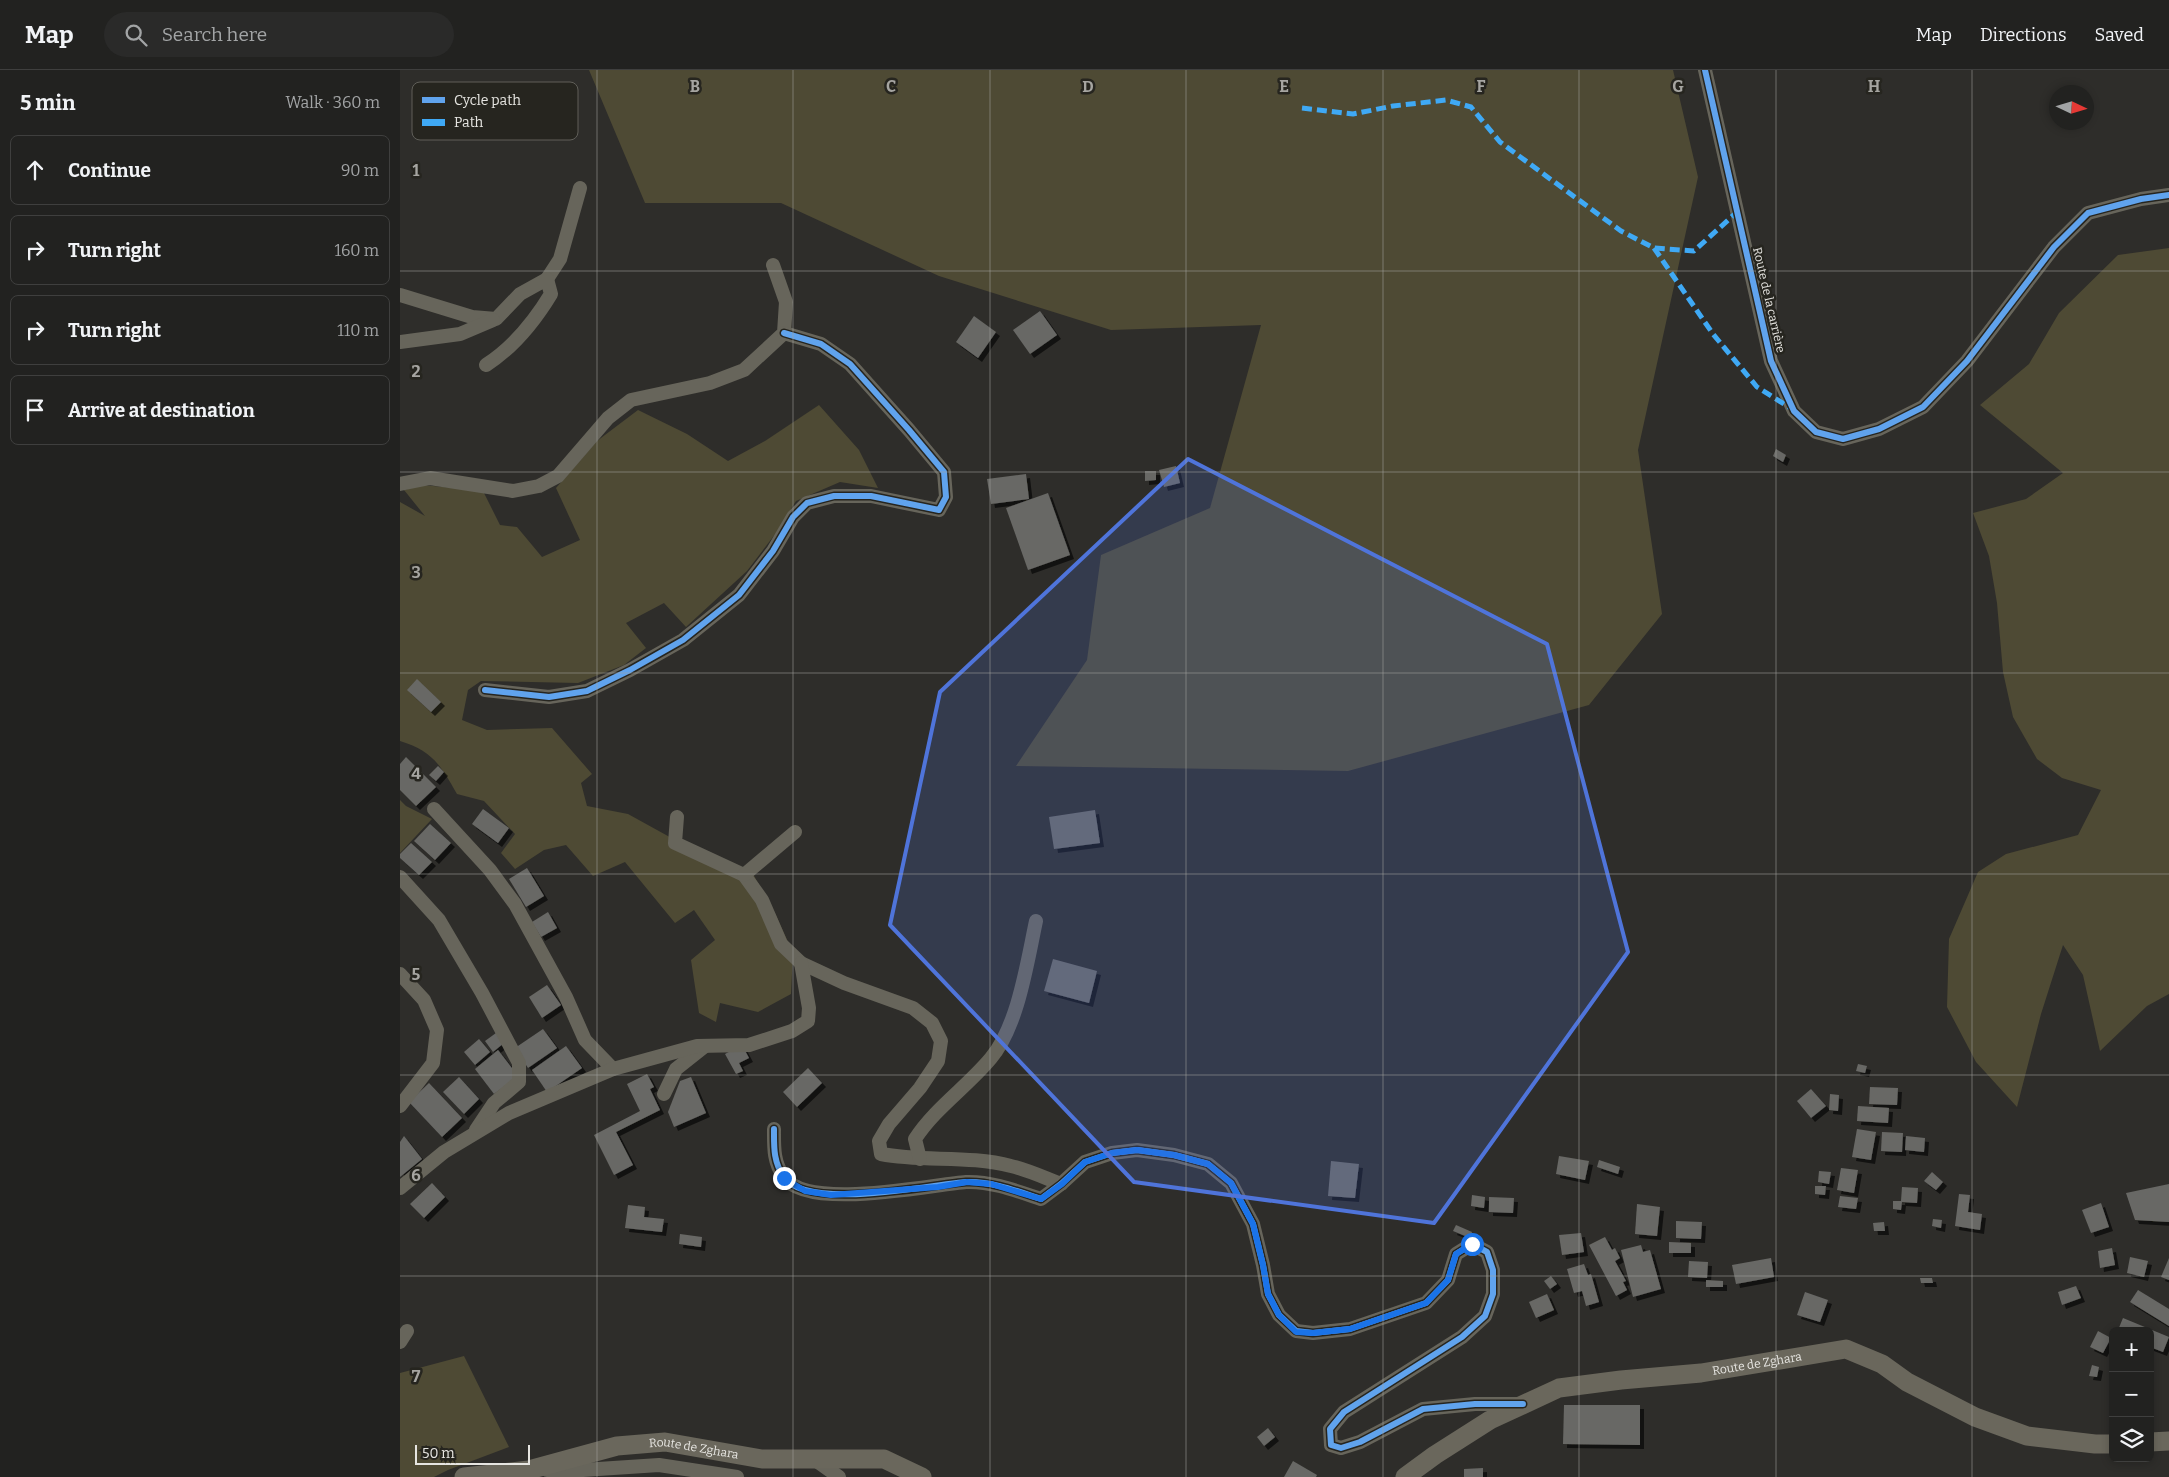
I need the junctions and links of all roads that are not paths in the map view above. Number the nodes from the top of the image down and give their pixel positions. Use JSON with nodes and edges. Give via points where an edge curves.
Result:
{"nodes":[{"id":1,"x":1705,"y":70,"type":"edge"},
{"id":2,"x":580,"y":188,"type":"dead end"},
{"id":3,"x":2169,"y":195,"type":"edge"},
{"id":4,"x":773,"y":266,"type":"dead end"},
{"id":5,"x":547,"y":278,"type":"junction"},
{"id":6,"x":400,"y":295,"type":"edge"},
{"id":7,"x":496,"y":319,"type":"junction"},
{"id":8,"x":784,"y":333,"type":"junction"},
{"id":9,"x":400,"y":342,"type":"edge"},
{"id":10,"x":486,"y":365,"type":"dead end"},
{"id":11,"x":400,"y":484,"type":"edge"},
{"id":12,"x":485,"y":690,"type":"dead end"},
{"id":13,"x":434,"y":809,"type":"dead end"},
{"id":14,"x":677,"y":817,"type":"dead end"},
{"id":15,"x":795,"y":832,"type":"dead end"},
{"id":16,"x":744,"y":875,"type":"junction"},
{"id":17,"x":400,"y":877,"type":"edge"},
{"id":18,"x":1036,"y":921,"type":"dead end"},
{"id":19,"x":801,"y":963,"type":"junction"},
{"id":20,"x":400,"y":974,"type":"edge"},
{"id":21,"x":705,"y":1046,"type":"junction"},
{"id":22,"x":613,"y":1069,"type":"junction"},
{"id":23,"x":664,"y":1094,"type":"dead end"},
{"id":24,"x":400,"y":1106,"type":"edge"},
{"id":25,"x":774,"y":1129,"type":"dead end"},
{"id":26,"x":474,"y":1134,"type":"junction"},
{"id":27,"x":920,"y":1159,"type":"junction"},
{"id":28,"x":1062,"y":1184,"type":"junction"},
{"id":29,"x":400,"y":1188,"type":"edge"},
{"id":30,"x":1523,"y":1404,"type":"junction"},
{"id":31,"x":2169,"y":1441,"type":"edge"},
{"id":32,"x":2154,"y":1442,"type":"edge"},
{"id":33,"x":2109,"y":1444,"type":"edge"},
{"id":34,"x":814,"y":1459,"type":"junction"},
{"id":35,"x":659,"y":1465,"type":"junction"},
{"id":36,"x":529,"y":1470,"type":"junction"},
{"id":37,"x":464,"y":1477,"type":"edge"},
{"id":38,"x":666,"y":1477,"type":"edge"},
{"id":39,"x":738,"y":1477,"type":"edge"},
{"id":40,"x":839,"y":1477,"type":"edge"},
{"id":41,"x":922,"y":1477,"type":"edge"},
{"id":42,"x":1405,"y":1477,"type":"edge"}],
"edges":[{"from":1,"to":3,"type":"street","name":"Route de la carrière","via":[[1771,361],[1794,411],[1816,432],[1843,439],[1879,429],[1923,407],[1967,361],[2054,246],[2088,213]]},
{"from":2,"to":5,"type":"street","via":[[560,259]]},
{"from":4,"to":8,"type":"street","via":[[786,302]]},
{"from":5,"to":7,"type":"street","via":[[520,294]]},
{"from":5,"to":10,"type":"street","via":[[550,294],[538,316],[505,353]]},
{"from":6,"to":7,"type":"street","via":[[472,318]]},
{"from":7,"to":9,"type":"street","via":[[460,334]]},
{"from":8,"to":11,"type":"street","via":[[744,370],[710,383],[631,400],[608,418],[558,476],[539,486],[513,491],[430,478]]},
{"from":8,"to":12,"type":"street","via":[[820,344],[850,364],[909,430],[944,472],[946,497],[939,510],[872,496],[834,496],[807,503],[793,517],[773,551],[739,595],[683,640],[587,691],[549,697]]},
{"from":13,"to":22,"type":"street","via":[[490,870],[515,904],[566,997],[585,1040]]},
{"from":14,"to":16,"type":"street","via":[[675,843]]},
{"from":15,"to":16,"type":"street"},
{"from":16,"to":19,"type":"street","via":[[762,900],[781,944]]},
{"from":17,"to":26,"type":"street","via":[[438,920],[519,1062],[519,1082],[494,1103]]},
{"from":18,"to":27,"type":"street","via":[[1008,1030],[991,1058],[924,1124],[915,1139]]},
{"from":19,"to":21,"type":"street","via":[[809,1008],[808,1021],[792,1031],[749,1045]]},
{"from":19,"to":27,"type":"street","via":[[844,983],[913,1008],[932,1023],[941,1041],[938,1061],[879,1141],[881,1154]]},
{"from":20,"to":24,"type":"street","via":[[424,1000],[438,1030],[433,1063]]},
{"from":21,"to":22,"type":"street"},
{"from":21,"to":23,"type":"street","via":[[676,1069]]},
{"from":22,"to":26,"type":"street","via":[[509,1113]]},
{"from":25,"to":28,"type":"street","via":[[774,1158],[784,1178],[805,1191],[831,1195],[967,1182],[991,1184],[1041,1199]]},
{"from":26,"to":29,"type":"street","via":[[444,1152]]},
{"from":27,"to":28,"type":"street","via":[[1010,1165]]},
{"from":28,"to":30,"type":"street","via":[[1085,1162],[1112,1153],[1137,1150],[1208,1164],[1235,1189],[1253,1224],[1268,1294],[1279,1315],[1296,1332],[1350,1329],[1426,1303],[1448,1280],[1456,1254],[1472,1244],[1487,1252],[1493,1270],[1493,1294],[1485,1316],[1462,1337],[1344,1412],[1330,1429],[1331,1445],[1342,1448],[1360,1442],[1424,1409]]},
{"from":30,"to":33,"type":"street","name":"Route de Zghara","via":[[1559,1388],[1701,1373],[1846,1349],[1882,1364],[1907,1382],[1975,1417],[2026,1436]]},
{"from":30,"to":42,"type":"street","name":"Route de Zghara","via":[[1490,1420]]},
{"from":31,"to":32,"type":"street"},
{"from":34,"to":36,"type":"street","name":"Route de Zghara","via":[[762,1459],[665,1442],[617,1446]]},
{"from":34,"to":40,"type":"street"},
{"from":34,"to":41,"type":"street","name":"Route de Zghara","via":[[884,1459]]},
{"from":35,"to":36,"type":"street"},
{"from":35,"to":38,"type":"street"},
{"from":35,"to":39,"type":"street"},
{"from":36,"to":37,"type":"street","name":"Route de Zghara"}]}
